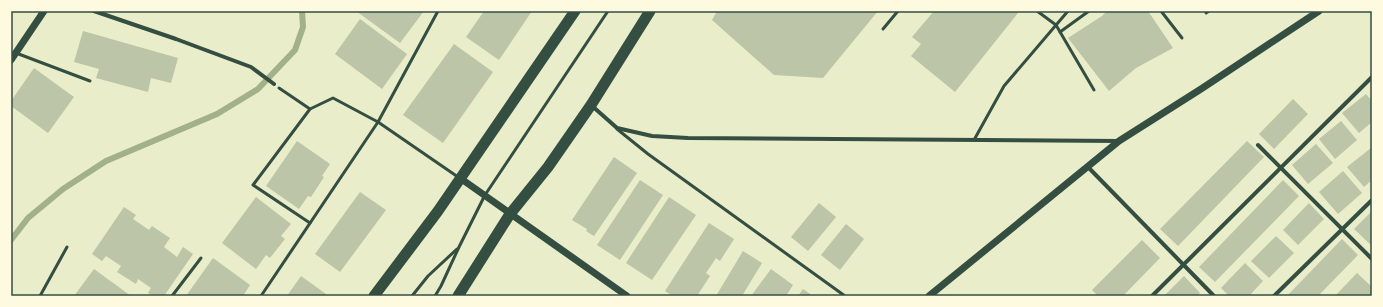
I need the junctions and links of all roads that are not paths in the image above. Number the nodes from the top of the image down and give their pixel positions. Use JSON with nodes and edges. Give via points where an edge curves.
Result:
{"nodes":[{"id":1,"x":44,"y":11,"type":"edge"},
{"id":2,"x":94,"y":11,"type":"edge"},
{"id":3,"x":438,"y":11,"type":"edge"},
{"id":4,"x":575,"y":11,"type":"edge"},
{"id":5,"x":608,"y":11,"type":"edge"},
{"id":6,"x":650,"y":11,"type":"edge"},
{"id":7,"x":898,"y":11,"type":"edge"},
{"id":8,"x":1037,"y":11,"type":"edge"},
{"id":9,"x":1068,"y":11,"type":"edge"},
{"id":10,"x":1089,"y":11,"type":"edge"},
{"id":11,"x":1161,"y":11,"type":"edge"},
{"id":12,"x":1319,"y":11,"type":"edge"},
{"id":13,"x":1056,"y":25,"type":"junction"},
{"id":14,"x":883,"y":29,"type":"dead end"},
{"id":15,"x":1060,"y":32,"type":"junction"},
{"id":16,"x":1182,"y":38,"type":"dead end"},
{"id":17,"x":16,"y":53,"type":"junction"},
{"id":18,"x":11,"y":60,"type":"edge"},
{"id":19,"x":1372,"y":77,"type":"edge"},
{"id":20,"x":90,"y":81,"type":"dead end"},
{"id":21,"x":274,"y":84,"type":"dead end"},
{"id":22,"x":279,"y":88,"type":"dead end"},
{"id":23,"x":1094,"y":90,"type":"dead end"},
{"id":24,"x":590,"y":105,"type":"junction"},
{"id":25,"x":310,"y":109,"type":"junction"},
{"id":26,"x":378,"y":122,"type":"junction"},
{"id":27,"x":617,"y":128,"type":"junction"},
{"id":28,"x":974,"y":140,"type":"junction"},
{"id":29,"x":1119,"y":141,"type":"junction"},
{"id":30,"x":1258,"y":145,"type":"dead end"},
{"id":31,"x":1087,"y":166,"type":"junction"},
{"id":32,"x":1281,"y":168,"type":"junction"},
{"id":33,"x":460,"y":178,"type":"junction"},
{"id":34,"x":485,"y":195,"type":"junction"},
{"id":35,"x":1372,"y":200,"type":"edge"},
{"id":36,"x":510,"y":214,"type":"junction"},
{"id":37,"x":310,"y":224,"type":"junction"},
{"id":38,"x":1342,"y":229,"type":"junction"},
{"id":39,"x":67,"y":246,"type":"dead end"},
{"id":40,"x":458,"y":247,"type":"junction"},
{"id":41,"x":201,"y":258,"type":"dead end"},
{"id":42,"x":1372,"y":259,"type":"edge"},
{"id":43,"x":1183,"y":265,"type":"junction"},
{"id":44,"x":40,"y":296,"type":"edge"},
{"id":45,"x":172,"y":296,"type":"edge"},
{"id":46,"x":261,"y":296,"type":"edge"},
{"id":47,"x":374,"y":296,"type":"edge"},
{"id":48,"x":412,"y":296,"type":"edge"},
{"id":49,"x":435,"y":296,"type":"edge"},
{"id":50,"x":458,"y":296,"type":"edge"},
{"id":51,"x":627,"y":296,"type":"edge"},
{"id":52,"x":845,"y":296,"type":"edge"},
{"id":53,"x":929,"y":296,"type":"edge"},
{"id":54,"x":1152,"y":296,"type":"edge"},
{"id":55,"x":1214,"y":296,"type":"edge"},
{"id":56,"x":1274,"y":296,"type":"edge"}],
"edges":[{"from":1,"to":17,"type":"street"},
{"from":2,"to":21,"type":"street","via":[[250,67]]},
{"from":3,"to":26,"type":"lane"},
{"from":4,"to":33,"type":"highway"},
{"from":5,"to":34,"type":"lane"},
{"from":6,"to":24,"type":"highway"},
{"from":7,"to":14,"type":"lane"},
{"from":8,"to":13,"type":"lane"},
{"from":9,"to":13,"type":"lane"},
{"from":10,"to":15,"type":"lane"},
{"from":11,"to":16,"type":"lane"},
{"from":12,"to":29,"type":"street"},
{"from":13,"to":15,"type":"lane"},
{"from":13,"to":28,"type":"lane","via":[[1004,86]]},
{"from":15,"to":23,"type":"lane"},
{"from":17,"to":18,"type":"street"},
{"from":17,"to":20,"type":"lane"},
{"from":19,"to":32,"type":"street"},
{"from":22,"to":25,"type":"lane"},
{"from":24,"to":27,"type":"street"},
{"from":24,"to":36,"type":"highway","via":[[548,167]]},
{"from":25,"to":26,"type":"lane","via":[[333,98]]},
{"from":25,"to":37,"type":"lane","via":[[253,185]]},
{"from":26,"to":33,"type":"lane"},
{"from":26,"to":37,"type":"lane"},
{"from":27,"to":28,"type":"street","via":[[652,136],[688,138]]},
{"from":27,"to":52,"type":"lane","via":[[648,154]]},
{"from":28,"to":29,"type":"street"},
{"from":29,"to":31,"type":"street"},
{"from":30,"to":32,"type":"street"},
{"from":31,"to":43,"type":"street"},
{"from":31,"to":53,"type":"street"},
{"from":32,"to":38,"type":"street"},
{"from":32,"to":43,"type":"street"},
{"from":33,"to":34,"type":"street"},
{"from":33,"to":47,"type":"highway"},
{"from":34,"to":36,"type":"street"},
{"from":34,"to":40,"type":"lane"},
{"from":35,"to":38,"type":"street"},
{"from":36,"to":50,"type":"highway"},
{"from":36,"to":51,"type":"street"},
{"from":37,"to":46,"type":"lane"},
{"from":38,"to":42,"type":"street"},
{"from":38,"to":56,"type":"street"},
{"from":39,"to":44,"type":"lane"},
{"from":40,"to":48,"type":"lane","via":[[428,276]]},
{"from":40,"to":49,"type":"lane"},
{"from":41,"to":45,"type":"lane"},
{"from":43,"to":54,"type":"street"},
{"from":43,"to":55,"type":"street"}]}
